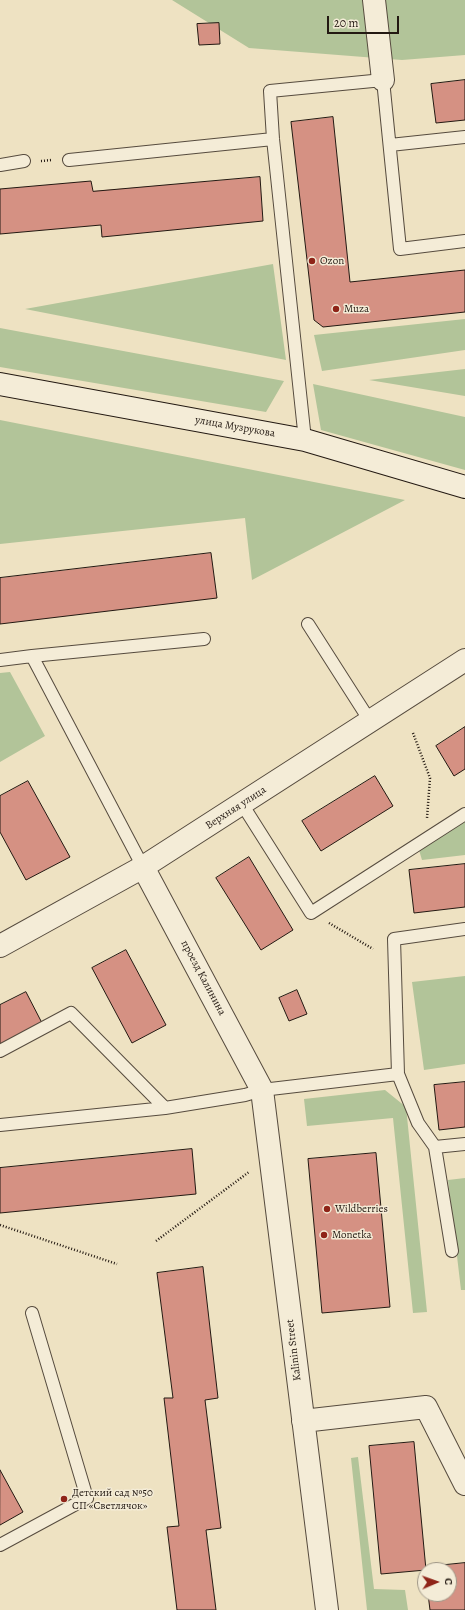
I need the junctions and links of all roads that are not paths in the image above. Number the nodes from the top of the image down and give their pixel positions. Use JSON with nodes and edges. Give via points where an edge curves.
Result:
{"nodes":[{"id":1,"x":374,"y":0,"type":"edge"},
{"id":2,"x":383,"y":80,"type":"junction"},
{"id":3,"x":465,"y":137,"type":"edge"},
{"id":4,"x":273,"y":139,"type":"junction"},
{"id":5,"x":390,"y":145,"type":"junction"},
{"id":6,"x":69,"y":160,"type":"road end"},
{"id":7,"x":24,"y":161,"type":"road end"},
{"id":8,"x":0,"y":165,"type":"edge"},
{"id":9,"x":465,"y":241,"type":"edge"},
{"id":10,"x":0,"y":384,"type":"edge"},
{"id":11,"x":305,"y":440,"type":"junction"},
{"id":12,"x":465,"y":487,"type":"edge"},
{"id":13,"x":308,"y":624,"type":"dead end"},
{"id":14,"x":204,"y":639,"type":"dead end"},
{"id":15,"x":32,"y":656,"type":"junction"},
{"id":16,"x":0,"y":660,"type":"edge"},
{"id":17,"x":465,"y":660,"type":"edge"},
{"id":18,"x":370,"y":721,"type":"junction"},
{"id":19,"x":242,"y":804,"type":"junction"},
{"id":20,"x":465,"y":814,"type":"edge"},
{"id":21,"x":143,"y":867,"type":"junction"},
{"id":22,"x":465,"y":929,"type":"edge"},
{"id":23,"x":0,"y":946,"type":"edge"},
{"id":24,"x":0,"y":1051,"type":"edge"},
{"id":25,"x":398,"y":1074,"type":"junction"},
{"id":26,"x":262,"y":1090,"type":"junction"},
{"id":27,"x":165,"y":1108,"type":"junction"},
{"id":28,"x":0,"y":1125,"type":"edge"},
{"id":29,"x":465,"y":1144,"type":"edge"},
{"id":30,"x":435,"y":1147,"type":"junction"},
{"id":31,"x":452,"y":1251,"type":"dead end"},
{"id":32,"x":32,"y":1313,"type":"dead end"},
{"id":33,"x":303,"y":1421,"type":"junction"},
{"id":34,"x":465,"y":1484,"type":"edge"},
{"id":35,"x":0,"y":1545,"type":"edge"},
{"id":36,"x":326,"y":1610,"type":"edge"}],
"edges":[{"from":1,"to":2,"type":"street"},
{"from":2,"to":4,"type":"lane","via":[[270,91]]},
{"from":2,"to":5,"type":"lane"},
{"from":3,"to":5,"type":"lane"},
{"from":4,"to":6,"type":"lane"},
{"from":4,"to":11,"type":"lane"},
{"from":5,"to":9,"type":"lane","via":[[400,249]]},
{"from":7,"to":8,"type":"lane"},
{"from":10,"to":11,"type":"street","name":"улица Музрукова"},
{"from":11,"to":12,"type":"street","name":"улица Музрукова"},
{"from":13,"to":18,"type":"lane"},
{"from":14,"to":15,"type":"lane"},
{"from":15,"to":16,"type":"lane"},
{"from":15,"to":21,"type":"lane"},
{"from":17,"to":18,"type":"street","name":"Верхняя улица"},
{"from":18,"to":19,"type":"street","name":"Верхняя улица"},
{"from":19,"to":20,"type":"lane","via":[[311,913]]},
{"from":19,"to":21,"type":"street","name":"Верхняя улица"},
{"from":21,"to":23,"type":"street","name":"Верхняя улица"},
{"from":21,"to":26,"type":"street","name":"проезд Калинина"},
{"from":22,"to":25,"type":"lane","via":[[394,939]]},
{"from":24,"to":27,"type":"lane","via":[[71,1013]]},
{"from":25,"to":26,"type":"lane"},
{"from":25,"to":30,"type":"lane","via":[[418,1123]]},
{"from":26,"to":27,"type":"lane"},
{"from":26,"to":33,"type":"street","name":"Kalinin Street"},
{"from":27,"to":28,"type":"lane"},
{"from":29,"to":30,"type":"lane"},
{"from":30,"to":31,"type":"lane"},
{"from":32,"to":35,"type":"lane","via":[[87,1498]]},
{"from":33,"to":34,"type":"street","via":[[426,1407]]},
{"from":33,"to":36,"type":"street","name":"Kalinin Street"}]}
